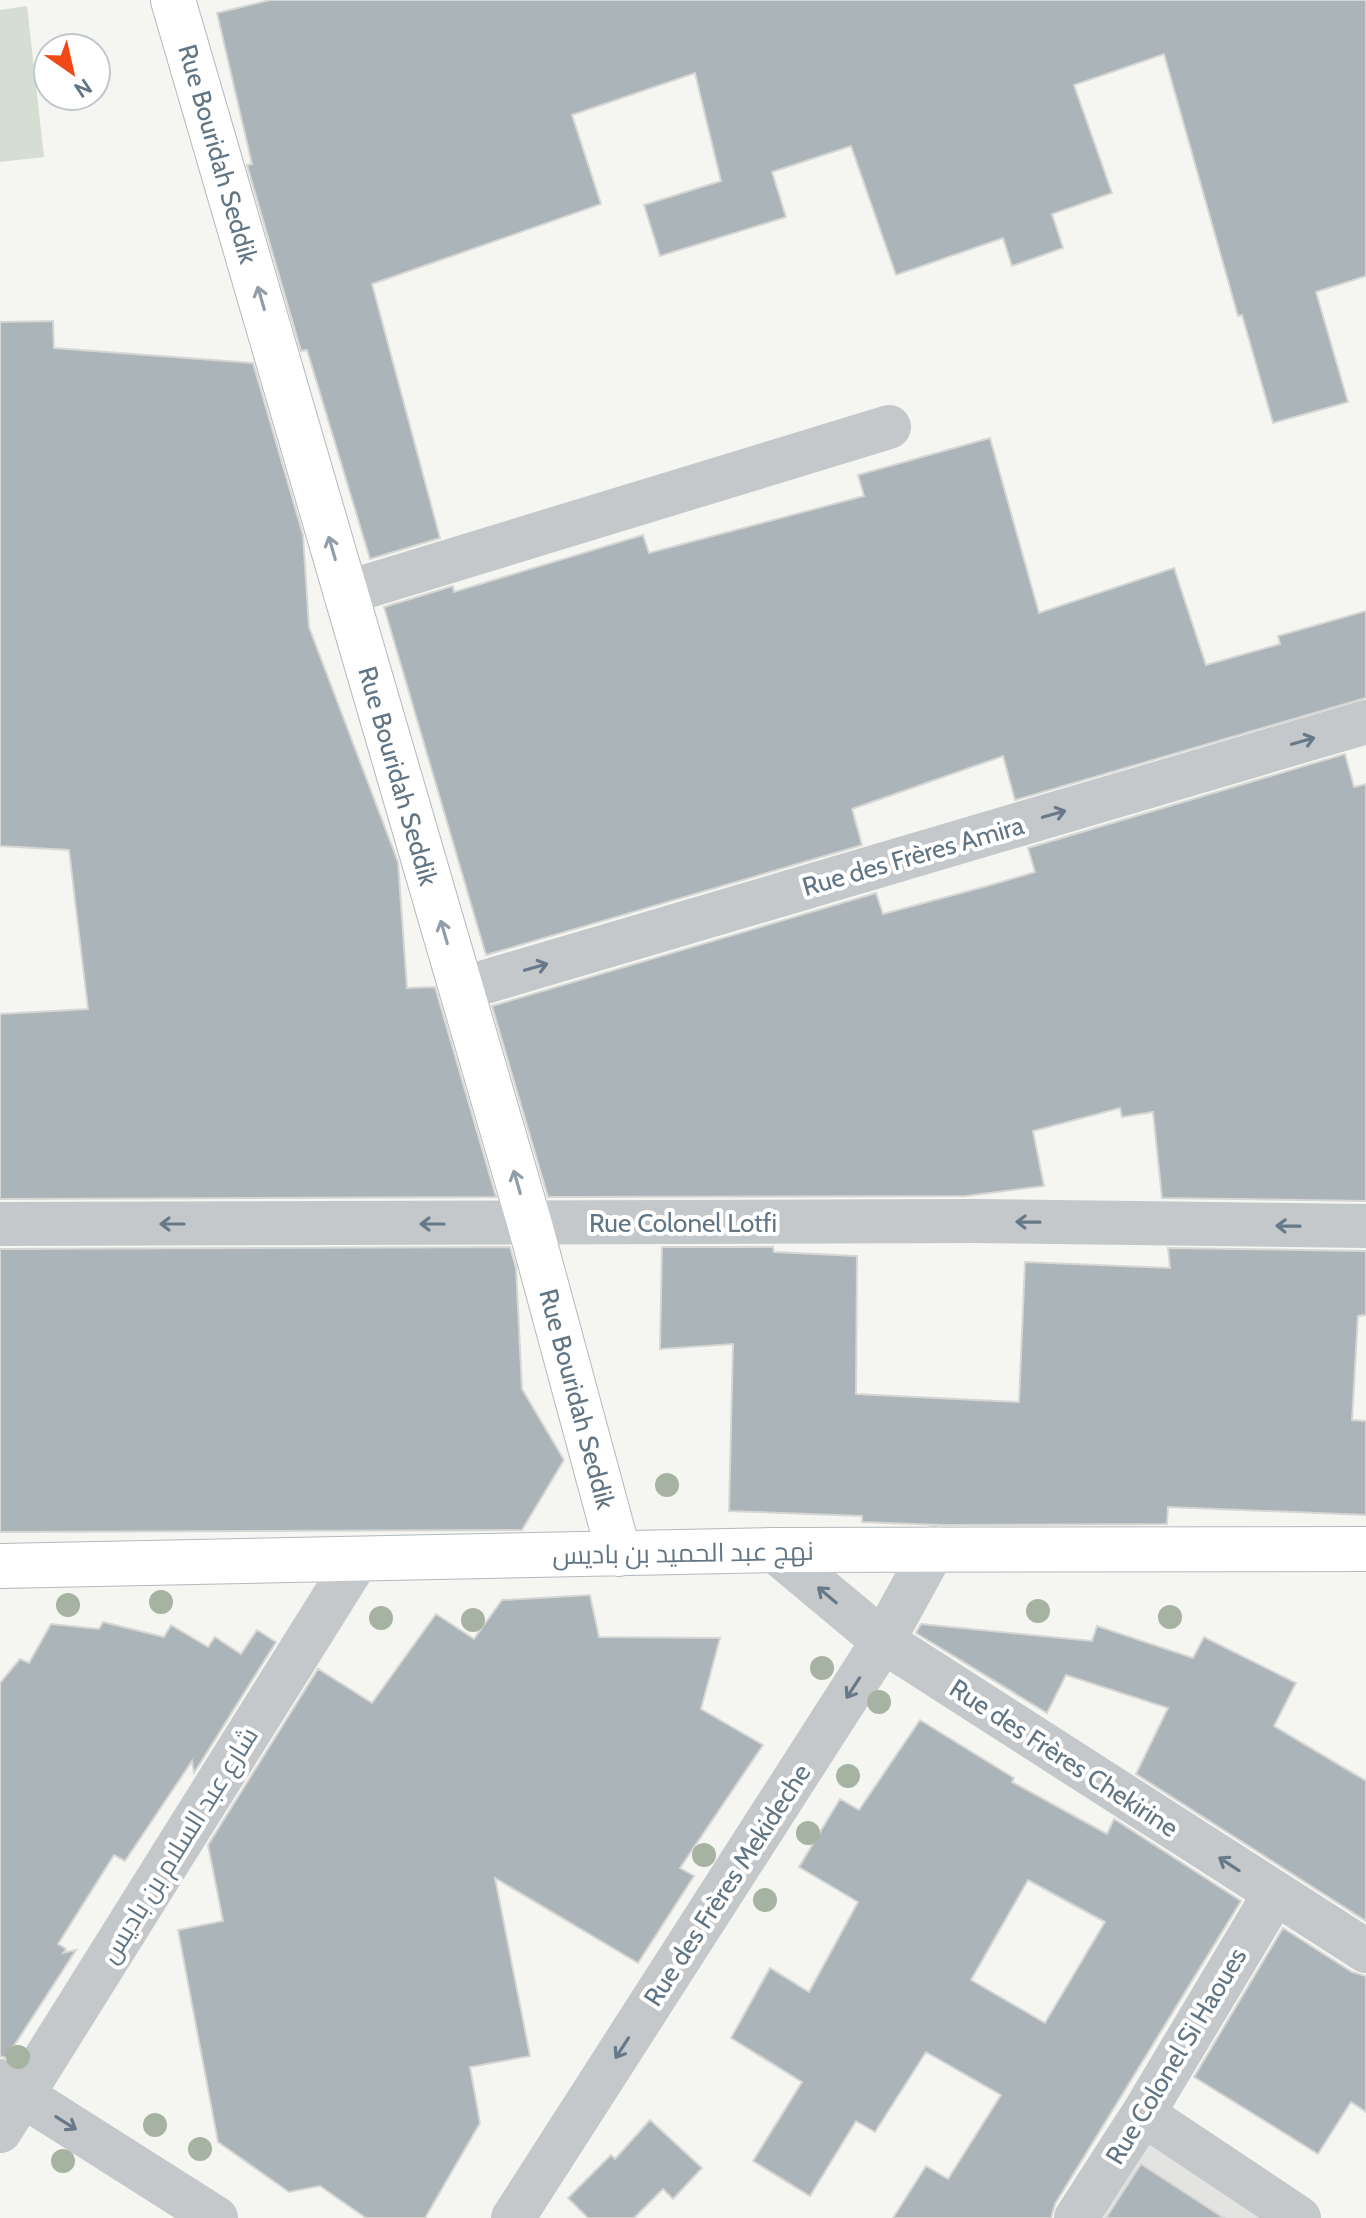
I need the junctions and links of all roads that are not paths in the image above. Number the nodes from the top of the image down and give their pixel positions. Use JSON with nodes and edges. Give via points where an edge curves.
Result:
{"nodes":[{"id":1,"x":173,"y":0,"type":"edge"},
{"id":2,"x":889,"y":427,"type":"dead end"},
{"id":3,"x":345,"y":593,"type":"junction"},
{"id":4,"x":1366,"y":722,"type":"edge"},
{"id":5,"x":461,"y":989,"type":"junction"},
{"id":6,"x":0,"y":1224,"type":"edge"},
{"id":7,"x":530,"y":1225,"type":"junction"},
{"id":8,"x":1366,"y":1226,"type":"edge"},
{"id":9,"x":934,"y":1548,"type":"junction"},
{"id":10,"x":1366,"y":1549,"type":"edge"},
{"id":11,"x":774,"y":1550,"type":"junction"},
{"id":12,"x":619,"y":1554,"type":"junction"},
{"id":13,"x":357,"y":1560,"type":"junction"},
{"id":14,"x":0,"y":1566,"type":"edge"},
{"id":15,"x":883,"y":1641,"type":"junction"},
{"id":16,"x":1275,"y":1893,"type":"junction"},
{"id":17,"x":1366,"y":1951,"type":"edge"},
{"id":18,"x":8,"y":2102,"type":"edge"},
{"id":19,"x":1143,"y":2114,"type":"junction"},
{"id":20,"x":216,"y":2218,"type":"edge"},
{"id":21,"x":513,"y":2218,"type":"edge"},
{"id":22,"x":1076,"y":2218,"type":"edge"},
{"id":23,"x":1299,"y":2218,"type":"edge"}],
"edges":[{"from":3,"to":1,"type":"main road","name":"Rue Bouridah Seddik","one_way":true},
{"from":2,"to":3,"type":"street"},
{"from":5,"to":3,"type":"main road","name":"Rue Bouridah Seddik","one_way":true},
{"from":5,"to":4,"type":"street","name":"Rue des Frères Amira","one_way":true},
{"from":7,"to":5,"type":"main road","name":"Rue Bouridah Seddik","one_way":true},
{"from":7,"to":6,"type":"street","name":"Rue Colonel Lotfi","one_way":true},
{"from":8,"to":7,"type":"street","name":"Rue Colonel Lotfi","one_way":true,"via":[[973,1221]]},
{"from":7,"to":12,"type":"main road","name":"Rue Bouridah Seddik"},
{"from":9,"to":10,"type":"main road","name":"نهج عبد الحميد بن باديس"},
{"from":9,"to":11,"type":"main road","name":"نهج عبد الحميد بن باديس"},
{"from":9,"to":15,"type":"street","name":"Rue des Frères Mekideche"},
{"from":11,"to":12,"type":"main road","name":"نهج عبد الحميد بن باديس"},
{"from":15,"to":11,"type":"street","name":"Rue des Frères Chekirine","one_way":true},
{"from":12,"to":13,"type":"main road","name":"نهج عبد الحميد بن باديس"},
{"from":13,"to":14,"type":"main road","name":"نهج عبد الحميد بن باديس"},
{"from":13,"to":18,"type":"street","name":"شارع عبد السلام بن باديس"},
{"from":16,"to":15,"type":"street","name":"Rue des Frères Chekirine","one_way":true},
{"from":15,"to":21,"type":"street","name":"Rue des Frères Mekideche","one_way":true},
{"from":16,"to":17,"type":"street","name":"Rue des Frères Chekirine"},
{"from":16,"to":19,"type":"street","name":"Rue Colonel Si Haoues"},
{"from":18,"to":20,"type":"street","one_way":true},
{"from":19,"to":22,"type":"street","name":"Rue Colonel Si Haoues"},
{"from":19,"to":23,"type":"street"}]}
